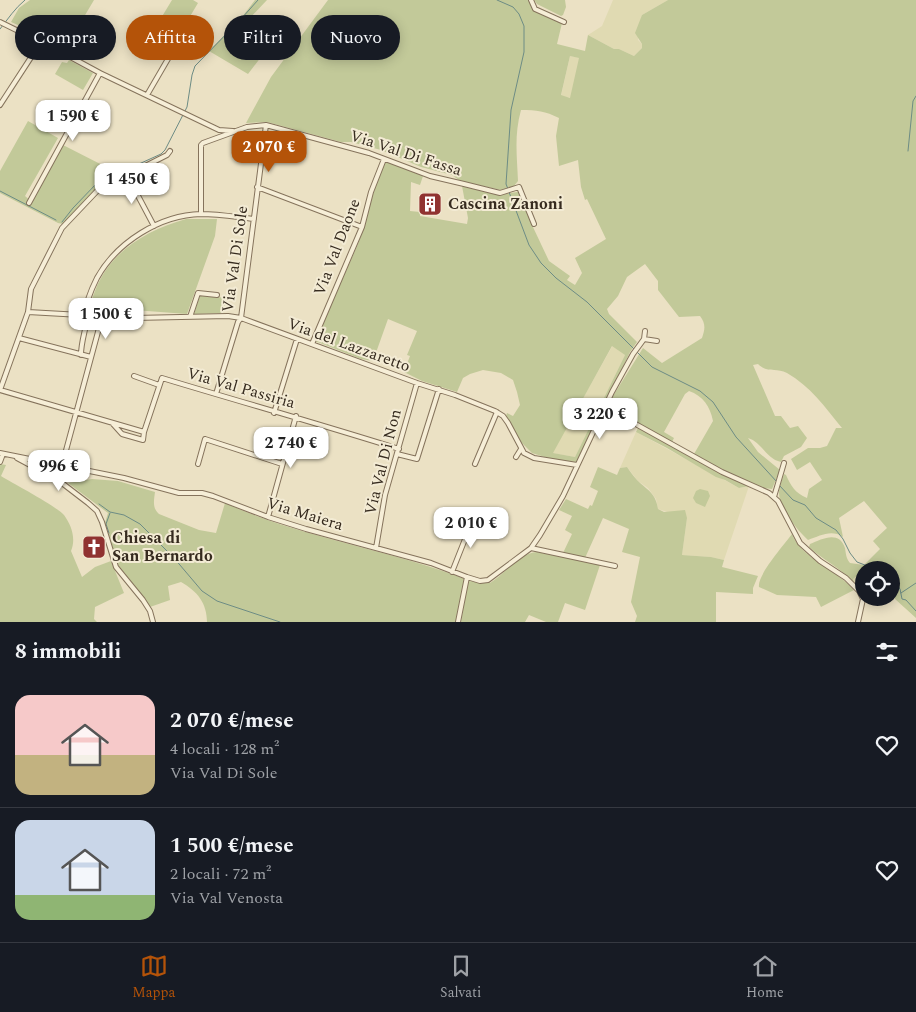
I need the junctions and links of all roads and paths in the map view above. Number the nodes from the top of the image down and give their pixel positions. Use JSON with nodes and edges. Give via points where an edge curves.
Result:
{"nodes":[{"id":1,"x":531,"y":0,"type":"edge"},
{"id":2,"x":564,"y":22,"type":"dead end"},
{"id":3,"x":1,"y":23,"type":"edge"},
{"id":4,"x":15,"y":29,"type":"edge"},
{"id":5,"x":29,"y":60,"type":"edge"},
{"id":6,"x":75,"y":60,"type":"edge"},
{"id":7,"x":167,"y":60,"type":"edge"},
{"id":8,"x":100,"y":73,"type":"junction"},
{"id":9,"x":147,"y":95,"type":"junction"},
{"id":10,"x":0,"y":105,"type":"edge"},
{"id":11,"x":266,"y":125,"type":"junction"},
{"id":12,"x":219,"y":130,"type":"junction"},
{"id":13,"x":239,"y":130,"type":"junction"},
{"id":14,"x":218,"y":137,"type":"junction"},
{"id":15,"x":170,"y":151,"type":"dead end"},
{"id":16,"x":384,"y":159,"type":"junction"},
{"id":17,"x":127,"y":175,"type":"junction"},
{"id":18,"x":257,"y":187,"type":"junction"},
{"id":19,"x":29,"y":203,"type":"dead end"},
{"id":20,"x":201,"y":214,"type":"junction"},
{"id":21,"x":254,"y":219,"type":"junction"},
{"id":22,"x":534,"y":224,"type":"dead end"},
{"id":23,"x":154,"y":226,"type":"junction"},
{"id":24,"x":362,"y":227,"type":"junction"},
{"id":25,"x":217,"y":295,"type":"dead end"},
{"id":26,"x":28,"y":312,"type":"junction"},
{"id":27,"x":85,"y":316,"type":"junction"},
{"id":28,"x":102,"y":317,"type":"junction"},
{"id":29,"x":190,"y":317,"type":"junction"},
{"id":30,"x":241,"y":318,"type":"junction"},
{"id":31,"x":645,"y":331,"type":"dead end"},
{"id":32,"x":19,"y":338,"type":"junction"},
{"id":33,"x":297,"y":339,"type":"junction"},
{"id":34,"x":644,"y":339,"type":"junction"},
{"id":35,"x":657,"y":341,"type":"dead end"},
{"id":36,"x":312,"y":344,"type":"junction"},
{"id":37,"x":80,"y":355,"type":"junction"},
{"id":38,"x":91,"y":357,"type":"junction"},
{"id":39,"x":134,"y":376,"type":"dead end"},
{"id":40,"x":417,"y":382,"type":"junction"},
{"id":41,"x":160,"y":385,"type":"junction"},
{"id":42,"x":0,"y":390,"type":"edge"},
{"id":43,"x":438,"y":390,"type":"junction"},
{"id":44,"x":216,"y":394,"type":"junction"},
{"id":45,"x":605,"y":407,"type":"junction"},
{"id":46,"x":274,"y":412,"type":"junction"},
{"id":47,"x":497,"y":412,"type":"junction"},
{"id":48,"x":75,"y":413,"type":"junction"},
{"id":49,"x":296,"y":416,"type":"junction"},
{"id":50,"x":112,"y":423,"type":"junction"},
{"id":51,"x":144,"y":432,"type":"junction"},
{"id":52,"x":521,"y":449,"type":"junction"},
{"id":53,"x":398,"y":451,"type":"junction"},
{"id":54,"x":2,"y":453,"type":"edge"},
{"id":55,"x":13,"y":456,"type":"junction"},
{"id":56,"x":516,"y":457,"type":"dead end"},
{"id":57,"x":0,"y":462,"type":"edge"},
{"id":58,"x":784,"y":463,"type":"dead end"},
{"id":59,"x":198,"y":464,"type":"dead end"},
{"id":60,"x":282,"y":464,"type":"junction"},
{"id":61,"x":475,"y":464,"type":"dead end"},
{"id":62,"x":577,"y":465,"type":"junction"},
{"id":63,"x":61,"y":466,"type":"junction"},
{"id":64,"x":58,"y":480,"type":"junction"},
{"id":65,"x":774,"y":497,"type":"junction"},
{"id":66,"x":268,"y":517,"type":"junction"},
{"id":67,"x":476,"y":518,"type":"dead end"},
{"id":68,"x":376,"y":548,"type":"junction"},
{"id":69,"x":531,"y":548,"type":"junction"},
{"id":70,"x":615,"y":566,"type":"dead end"},
{"id":71,"x":452,"y":572,"type":"junction"},
{"id":72,"x":467,"y":577,"type":"junction"},
{"id":73,"x":152,"y":622,"type":"edge"},
{"id":74,"x":458,"y":622,"type":"edge"},
{"id":75,"x":858,"y":622,"type":"edge"}],
"edges":[{"from":1,"to":2,"type":"street","via":[[535,9]]},
{"from":3,"to":4,"type":"street"},
{"from":5,"to":10,"type":"street"},
{"from":6,"to":8,"type":"street"},
{"from":7,"to":9,"type":"street"},
{"from":8,"to":9,"type":"street"},
{"from":8,"to":19,"type":"street"},
{"from":9,"to":12,"type":"street"},
{"from":11,"to":13,"type":"street","name":"Via Val Di Fassa"},
{"from":11,"to":16,"type":"street","name":"Via Val Di Fassa"},
{"from":11,"to":18,"type":"street","name":"Via Val Di Sole"},
{"from":12,"to":13,"type":"street"},
{"from":12,"to":14,"type":"street"},
{"from":13,"to":14,"type":"street","name":"Via Val Di Fassa"},
{"from":14,"to":20,"type":"street","name":"Via Val Di Fassa","via":[[201,145]]},
{"from":15,"to":17,"type":"street"},
{"from":16,"to":22,"type":"street","name":"Via Val Di Fassa","via":[[430,176],[503,193],[519,187]]},
{"from":16,"to":24,"type":"street","name":"Via Val Daone"},
{"from":17,"to":23,"type":"street"},
{"from":17,"to":26,"type":"street","via":[[98,190],[62,228],[32,289]]},
{"from":18,"to":21,"type":"street","name":"Via Val Di Sole"},
{"from":18,"to":24,"type":"street"},
{"from":20,"to":21,"type":"street"},
{"from":20,"to":23,"type":"street"},
{"from":21,"to":30,"type":"street","name":"Via Val Di Sole"},
{"from":23,"to":27,"type":"street","via":[[126,244],[105,266],[97,278]]},
{"from":24,"to":36,"type":"street","name":"Via Val Daone"},
{"from":25,"to":29,"type":"street","via":[[198,293]]},
{"from":26,"to":27,"type":"street","name":"Via del Lazzaretto"},
{"from":26,"to":32,"type":"street"},
{"from":27,"to":28,"type":"street","name":"Via del Lazzaretto"},
{"from":27,"to":37,"type":"street"},
{"from":28,"to":29,"type":"street","name":"Via del Lazzaretto"},
{"from":28,"to":38,"type":"street"},
{"from":29,"to":30,"type":"street","name":"Via del Lazzaretto"},
{"from":30,"to":33,"type":"street","name":"Via del Lazzaretto"},
{"from":30,"to":44,"type":"street","name":"Via Val Di Sole"},
{"from":31,"to":34,"type":"street"},
{"from":32,"to":37,"type":"street"},
{"from":32,"to":42,"type":"street"},
{"from":33,"to":36,"type":"street","name":"Via del Lazzaretto"},
{"from":33,"to":46,"type":"street"},
{"from":34,"to":35,"type":"street"},
{"from":34,"to":45,"type":"street","name":"Via Maiera"},
{"from":36,"to":40,"type":"street","name":"Via del Lazzaretto"},
{"from":37,"to":38,"type":"street"},
{"from":38,"to":48,"type":"street"},
{"from":39,"to":41,"type":"street"},
{"from":40,"to":43,"type":"street","name":"Via del Lazzaretto"},
{"from":40,"to":53,"type":"street","name":"Via Val Di Non"},
{"from":41,"to":44,"type":"street","name":"Via Val Passiria","via":[[162,378]]},
{"from":41,"to":51,"type":"street"},
{"from":42,"to":48,"type":"street"},
{"from":43,"to":47,"type":"street","name":"Via del Lazzaretto"},
{"from":43,"to":53,"type":"street","name":"Via Val Passiria","via":[[417,460]]},
{"from":44,"to":46,"type":"street","name":"Via Val Passiria"},
{"from":45,"to":62,"type":"street","name":"Via Maiera"},
{"from":45,"to":65,"type":"street"},
{"from":46,"to":49,"type":"street","name":"Via Val Passiria"},
{"from":47,"to":52,"type":"street","name":"Via del Lazzaretto","via":[[508,423]]},
{"from":47,"to":61,"type":"street"},
{"from":48,"to":50,"type":"street"},
{"from":48,"to":63,"type":"street"},
{"from":49,"to":53,"type":"street","name":"Via Val Passiria"},
{"from":49,"to":60,"type":"street"},
{"from":50,"to":51,"type":"street"},
{"from":50,"to":51,"type":"street","via":[[122,434],[143,440]]},
{"from":52,"to":56,"type":"street"},
{"from":52,"to":62,"type":"street","via":[[534,458]]},
{"from":53,"to":68,"type":"street","name":"Via Val Di Non","via":[[385,496]]},
{"from":54,"to":55,"type":"street","name":"Via Maiera"},
{"from":54,"to":57,"type":"street"},
{"from":55,"to":63,"type":"street","name":"Via Maiera"},
{"from":55,"to":64,"type":"street"},
{"from":58,"to":65,"type":"street"},
{"from":59,"to":60,"type":"street","via":[[205,439]]},
{"from":60,"to":66,"type":"street"},
{"from":62,"to":69,"type":"street","name":"Via Maiera","via":[[563,496]]},
{"from":63,"to":64,"type":"street"},
{"from":63,"to":66,"type":"street","name":"Via Maiera","via":[[179,493],[202,493]]},
{"from":64,"to":73,"type":"street","via":[[93,507],[102,522],[116,567],[143,600]]},
{"from":65,"to":75,"type":"street","via":[[800,543],[859,591],[863,599]]},
{"from":66,"to":68,"type":"street","name":"Via Maiera"},
{"from":67,"to":71,"type":"street"},
{"from":68,"to":71,"type":"street","name":"Via Maiera"},
{"from":69,"to":70,"type":"street"},
{"from":69,"to":72,"type":"street","name":"Via Maiera","via":[[488,580]]},
{"from":71,"to":72,"type":"street","name":"Via Maiera"},
{"from":72,"to":74,"type":"street"}]}
